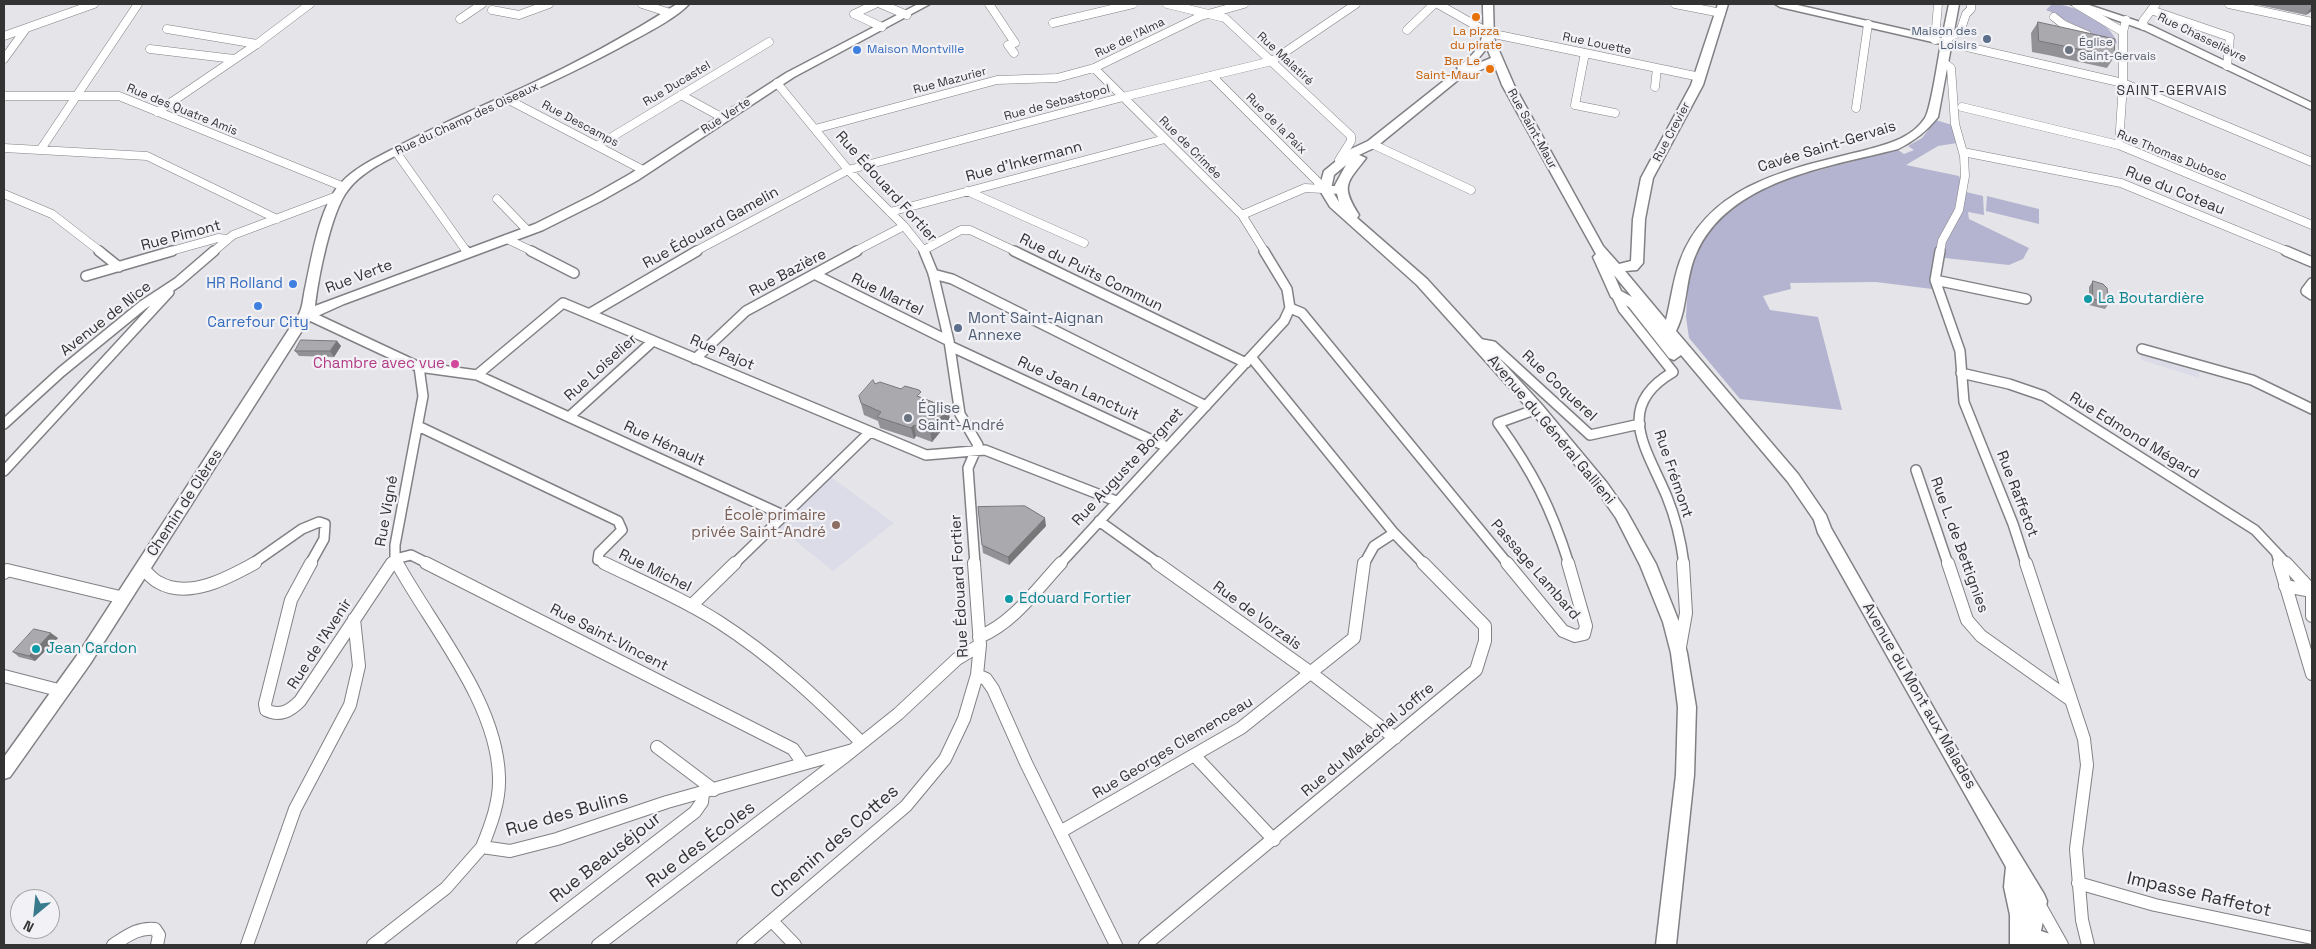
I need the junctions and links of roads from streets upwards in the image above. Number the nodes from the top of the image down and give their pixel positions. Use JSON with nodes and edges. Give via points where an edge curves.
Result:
{"nodes":[{"id":1,"x":94,"y":4,"type":"edge"},
{"id":2,"x":138,"y":4,"type":"edge"},
{"id":3,"x":310,"y":4,"type":"edge"},
{"id":4,"x":482,"y":4,"type":"edge"},
{"id":5,"x":549,"y":4,"type":"edge"},
{"id":6,"x":642,"y":4,"type":"edge"},
{"id":7,"x":684,"y":4,"type":"edge"},
{"id":8,"x":875,"y":4,"type":"edge"},
{"id":9,"x":880,"y":4,"type":"edge"},
{"id":10,"x":925,"y":4,"type":"edge"},
{"id":11,"x":989,"y":4,"type":"edge"},
{"id":12,"x":1133,"y":4,"type":"edge"},
{"id":13,"x":1167,"y":4,"type":"edge"},
{"id":14,"x":1199,"y":4,"type":"edge"},
{"id":15,"x":1244,"y":4,"type":"edge"},
{"id":16,"x":1356,"y":4,"type":"edge"},
{"id":17,"x":1434,"y":4,"type":"edge"},
{"id":18,"x":1438,"y":4,"type":"edge"},
{"id":19,"x":1488,"y":4,"type":"edge"},
{"id":20,"x":1675,"y":4,"type":"edge"},
{"id":21,"x":1780,"y":4,"type":"edge"},
{"id":22,"x":1938,"y":4,"type":"edge"},
{"id":23,"x":1954,"y":4,"type":"edge"},
{"id":24,"x":1971,"y":4,"type":"edge"},
{"id":25,"x":2076,"y":4,"type":"edge"},
{"id":26,"x":2229,"y":4,"type":"edge"},
{"id":27,"x":2153,"y":7,"type":"edge"},
{"id":28,"x":1722,"y":8,"type":"edge"},
{"id":29,"x":492,"y":10,"type":"dead end"},
{"id":30,"x":670,"y":13,"type":"junction"},
{"id":31,"x":1213,"y":14,"type":"junction"},
{"id":32,"x":907,"y":15,"type":"junction"},
{"id":33,"x":2054,"y":17,"type":"dead end"},
{"id":34,"x":460,"y":19,"type":"dead end"},
{"id":35,"x":2126,"y":20,"type":"junction"},
{"id":36,"x":2312,"y":22,"type":"edge"},
{"id":37,"x":1053,"y":23,"type":"dead end"},
{"id":38,"x":1868,"y":24,"type":"junction"},
{"id":39,"x":2144,"y":26,"type":"junction"},
{"id":40,"x":882,"y":27,"type":"junction"},
{"id":41,"x":167,"y":29,"type":"dead end"},
{"id":42,"x":25,"y":30,"type":"junction"},
{"id":43,"x":1407,"y":30,"type":"dead end"},
{"id":44,"x":2123,"y":32,"type":"junction"},
{"id":45,"x":4,"y":36,"type":"edge"},
{"id":46,"x":1489,"y":36,"type":"junction"},
{"id":47,"x":1935,"y":40,"type":"junction"},
{"id":48,"x":1948,"y":40,"type":"junction"},
{"id":49,"x":2099,"y":40,"type":"edge"},
{"id":50,"x":769,"y":42,"type":"dead end"},
{"id":51,"x":257,"y":44,"type":"junction"},
{"id":52,"x":1966,"y":47,"type":"dead end"},
{"id":53,"x":150,"y":48,"type":"dead end"},
{"id":54,"x":1014,"y":53,"type":"dead end"},
{"id":55,"x":1585,"y":53,"type":"junction"},
{"id":56,"x":4,"y":59,"type":"edge"},
{"id":57,"x":1497,"y":59,"type":"junction"},
{"id":58,"x":234,"y":60,"type":"junction"},
{"id":59,"x":1272,"y":61,"type":"junction"},
{"id":60,"x":1943,"y":62,"type":"junction"},
{"id":61,"x":2227,"y":66,"type":"junction"},
{"id":62,"x":1094,"y":68,"type":"junction"},
{"id":63,"x":1657,"y":68,"type":"junction"},
{"id":64,"x":1212,"y":76,"type":"junction"},
{"id":65,"x":1700,"y":77,"type":"junction"},
{"id":66,"x":1454,"y":78,"type":"junction"},
{"id":67,"x":777,"y":83,"type":"junction"},
{"id":68,"x":2123,"y":83,"type":"junction"},
{"id":69,"x":1654,"y":87,"type":"dead end"},
{"id":70,"x":681,"y":95,"type":"junction"},
{"id":71,"x":4,"y":96,"type":"edge"},
{"id":72,"x":77,"y":96,"type":"junction"},
{"id":73,"x":1123,"y":97,"type":"junction"},
{"id":74,"x":507,"y":99,"type":"junction"},
{"id":75,"x":1962,"y":106,"type":"dead end"},
{"id":76,"x":2312,"y":107,"type":"edge"},
{"id":77,"x":1856,"y":108,"type":"dead end"},
{"id":78,"x":157,"y":112,"type":"junction"},
{"id":79,"x":1615,"y":113,"type":"dead end"},
{"id":80,"x":724,"y":118,"type":"junction"},
{"id":81,"x":815,"y":129,"type":"junction"},
{"id":82,"x":1165,"y":138,"type":"junction"},
{"id":83,"x":1372,"y":144,"type":"junction"},
{"id":84,"x":2119,"y":145,"type":"junction"},
{"id":85,"x":597,"y":146,"type":"junction"},
{"id":86,"x":4,"y":148,"type":"edge"},
{"id":87,"x":41,"y":149,"type":"junction"},
{"id":88,"x":396,"y":152,"type":"junction"},
{"id":89,"x":1963,"y":152,"type":"junction"},
{"id":90,"x":2312,"y":162,"type":"edge"},
{"id":91,"x":1343,"y":168,"type":"junction"},
{"id":92,"x":643,"y":170,"type":"junction"},
{"id":93,"x":848,"y":170,"type":"junction"},
{"id":94,"x":1325,"y":189,"type":"junction"},
{"id":95,"x":1341,"y":190,"type":"junction"},
{"id":96,"x":1471,"y":190,"type":"dead end"},
{"id":97,"x":967,"y":191,"type":"junction"},
{"id":98,"x":340,"y":192,"type":"junction"},
{"id":99,"x":4,"y":194,"type":"edge"},
{"id":100,"x":497,"y":199,"type":"dead end"},
{"id":101,"x":890,"y":212,"type":"junction"},
{"id":102,"x":1242,"y":215,"type":"junction"},
{"id":103,"x":277,"y":219,"type":"junction"},
{"id":104,"x":1358,"y":223,"type":"junction"},
{"id":105,"x":2312,"y":225,"type":"edge"},
{"id":106,"x":904,"y":226,"type":"junction"},
{"id":107,"x":528,"y":231,"type":"junction"},
{"id":108,"x":228,"y":239,"type":"junction"},
{"id":109,"x":507,"y":239,"type":"junction"},
{"id":110,"x":1084,"y":242,"type":"dead end"},
{"id":111,"x":924,"y":250,"type":"junction"},
{"id":112,"x":467,"y":253,"type":"junction"},
{"id":113,"x":2312,"y":262,"type":"edge"},
{"id":114,"x":119,"y":267,"type":"junction"},
{"id":115,"x":1611,"y":272,"type":"junction"},
{"id":116,"x":574,"y":273,"type":"dead end"},
{"id":117,"x":814,"y":274,"type":"junction"},
{"id":118,"x":933,"y":274,"type":"junction"},
{"id":119,"x":86,"y":276,"type":"dead end"},
{"id":120,"x":1934,"y":280,"type":"junction"},
{"id":121,"x":178,"y":282,"type":"junction"},
{"id":122,"x":2312,"y":283,"type":"edge"},
{"id":123,"x":1616,"y":294,"type":"junction"},
{"id":124,"x":2312,"y":295,"type":"edge"},
{"id":125,"x":2026,"y":298,"type":"dead end"},
{"id":126,"x":1290,"y":308,"type":"junction"},
{"id":127,"x":589,"y":314,"type":"junction"},
{"id":128,"x":308,"y":315,"type":"junction"},
{"id":129,"x":1664,"y":331,"type":"junction"},
{"id":130,"x":653,"y":341,"type":"junction"},
{"id":131,"x":950,"y":343,"type":"junction"},
{"id":132,"x":1477,"y":343,"type":"junction"},
{"id":133,"x":2142,"y":349,"type":"dead end"},
{"id":134,"x":695,"y":358,"type":"junction"},
{"id":135,"x":1248,"y":360,"type":"junction"},
{"id":136,"x":419,"y":367,"type":"junction"},
{"id":137,"x":1961,"y":372,"type":"junction"},
{"id":138,"x":477,"y":375,"type":"junction"},
{"id":139,"x":1206,"y":406,"type":"junction"},
{"id":140,"x":1537,"y":409,"type":"junction"},
{"id":141,"x":2312,"y":409,"type":"edge"},
{"id":142,"x":569,"y":417,"type":"junction"},
{"id":143,"x":4,"y":424,"type":"edge"},
{"id":144,"x":1640,"y":424,"type":"junction"},
{"id":145,"x":418,"y":426,"type":"junction"},
{"id":146,"x":870,"y":432,"type":"junction"},
{"id":147,"x":1167,"y":447,"type":"junction"},
{"id":148,"x":976,"y":450,"type":"junction"},
{"id":149,"x":1916,"y":470,"type":"dead end"},
{"id":150,"x":4,"y":471,"type":"edge"},
{"id":151,"x":1116,"y":501,"type":"junction"},
{"id":152,"x":783,"y":515,"type":"junction"},
{"id":153,"x":1099,"y":521,"type":"junction"},
{"id":154,"x":1394,"y":533,"type":"junction"},
{"id":155,"x":2277,"y":552,"type":"junction"},
{"id":156,"x":395,"y":559,"type":"junction"},
{"id":157,"x":143,"y":569,"type":"junction"},
{"id":158,"x":4,"y":573,"type":"edge"},
{"id":159,"x":2285,"y":586,"type":"junction"},
{"id":160,"x":2312,"y":591,"type":"edge"},
{"id":161,"x":124,"y":598,"type":"junction"},
{"id":162,"x":691,"y":606,"type":"junction"},
{"id":163,"x":2312,"y":616,"type":"edge"},
{"id":164,"x":354,"y":619,"type":"junction"},
{"id":165,"x":979,"y":641,"type":"junction"},
{"id":166,"x":1679,"y":653,"type":"junction"},
{"id":167,"x":1311,"y":673,"type":"junction"},
{"id":168,"x":2312,"y":674,"type":"edge"},
{"id":169,"x":977,"y":675,"type":"junction"},
{"id":170,"x":4,"y":676,"type":"edge"},
{"id":171,"x":62,"y":691,"type":"junction"},
{"id":172,"x":2071,"y":700,"type":"junction"},
{"id":173,"x":1395,"y":738,"type":"junction"},
{"id":174,"x":858,"y":746,"type":"junction"},
{"id":175,"x":657,"y":747,"type":"dead end"},
{"id":176,"x":1194,"y":755,"type":"junction"},
{"id":177,"x":802,"y":762,"type":"junction"},
{"id":178,"x":4,"y":771,"type":"edge"},
{"id":179,"x":825,"y":772,"type":"junction"},
{"id":180,"x":709,"y":792,"type":"junction"},
{"id":181,"x":1060,"y":832,"type":"junction"},
{"id":182,"x":1274,"y":840,"type":"junction"},
{"id":183,"x":482,"y":847,"type":"junction"},
{"id":184,"x":2016,"y":863,"type":"junction"},
{"id":185,"x":2078,"y":882,"type":"junction"},
{"id":186,"x":2037,"y":901,"type":"junction"},
{"id":187,"x":772,"y":921,"type":"junction"},
{"id":188,"x":2312,"y":938,"type":"edge"},
{"id":189,"x":2024,"y":943,"type":"edge"},
{"id":190,"x":113,"y":945,"type":"edge"},
{"id":191,"x":158,"y":945,"type":"edge"},
{"id":192,"x":247,"y":945,"type":"edge"},
{"id":193,"x":373,"y":945,"type":"edge"},
{"id":194,"x":523,"y":945,"type":"edge"},
{"id":195,"x":598,"y":945,"type":"edge"},
{"id":196,"x":743,"y":945,"type":"edge"},
{"id":197,"x":795,"y":945,"type":"edge"},
{"id":198,"x":1116,"y":945,"type":"edge"},
{"id":199,"x":1145,"y":945,"type":"edge"},
{"id":200,"x":1666,"y":945,"type":"edge"},
{"id":201,"x":2055,"y":945,"type":"edge"},
{"id":202,"x":2062,"y":945,"type":"edge"},
{"id":203,"x":2088,"y":945,"type":"edge"}],
"edges":[{"from":1,"to":42,"type":"street"},
{"from":2,"to":72,"type":"street"},
{"from":3,"to":51,"type":"street"},
{"from":4,"to":34,"type":"street"},
{"from":5,"to":29,"type":"street","via":[[519,14]]},
{"from":6,"to":30,"type":"street"},
{"from":7,"to":30,"type":"street","name":"Rue du Champ des Oiseaux"},
{"from":8,"to":40,"type":"street","via":[[854,14]]},
{"from":9,"to":32,"type":"street"},
{"from":10,"to":32,"type":"street","name":"Rue Verte"},
{"from":11,"to":54,"type":"street","via":[[1015,43],[1008,45]]},
{"from":12,"to":37,"type":"street"},
{"from":13,"to":31,"type":"street","name":"Rue Malatiré"},
{"from":14,"to":31,"type":"street"},
{"from":15,"to":31,"type":"street","name":"Rue de l'Alma"},
{"from":16,"to":59,"type":"street"},
{"from":17,"to":43,"type":"street"},
{"from":18,"to":46,"type":"street","name":"Rue Louette"},
{"from":19,"to":46,"type":"street","name":"Rue Saint-Maur"},
{"from":20,"to":28,"type":"street"},
{"from":21,"to":38,"type":"street"},
{"from":22,"to":47,"type":"street"},
{"from":23,"to":48,"type":"street","name":"Cavée Saint-Gervais"},
{"from":24,"to":48,"type":"street","via":[[1960,32]]},
{"from":25,"to":35,"type":"street","name":"Rue Chasselièvre"},
{"from":25,"to":44,"type":"street"},
{"from":26,"to":36,"type":"street"},
{"from":27,"to":39,"type":"street","via":[[2143,22]]},
{"from":27,"to":61,"type":"street","via":[[2230,37]]},
{"from":28,"to":65,"type":"street","name":"Rue Crevier"},
{"from":30,"to":74,"type":"street","name":"Rue du Champ des Oiseaux","via":[[604,52]]},
{"from":31,"to":59,"type":"street","name":"Rue Malatiré","via":[[1225,18]]},
{"from":31,"to":62,"type":"street","name":"Rue de l'Alma","via":[[1201,16]]},
{"from":32,"to":40,"type":"street","name":"Rue Verte"},
{"from":33,"to":49,"type":"street","via":[[2064,25]]},
{"from":35,"to":39,"type":"street","name":"Rue Chasselièvre"},
{"from":35,"to":44,"type":"street"},
{"from":38,"to":47,"type":"street"},
{"from":38,"to":77,"type":"street"},
{"from":39,"to":61,"type":"street","name":"Rue Chasselièvre"},
{"from":40,"to":67,"type":"street","name":"Rue Verte"},
{"from":41,"to":51,"type":"street"},
{"from":42,"to":45,"type":"street"},
{"from":42,"to":56,"type":"street"},
{"from":44,"to":68,"type":"street","via":[[2119,49]]},
{"from":46,"to":55,"type":"street","name":"Rue Louette"},
{"from":46,"to":57,"type":"street","name":"Rue Saint-Maur"},
{"from":46,"to":66,"type":"street","via":[[1472,62],[1455,73]]},
{"from":47,"to":48,"type":"street"},
{"from":48,"to":60,"type":"street","name":"Cavée Saint-Gervais"},
{"from":50,"to":70,"type":"street","name":"Rue Ducastel"},
{"from":51,"to":58,"type":"street"},
{"from":52,"to":68,"type":"street"},
{"from":53,"to":58,"type":"street"},
{"from":55,"to":63,"type":"street","name":"Rue Louette"},
{"from":55,"to":79,"type":"street","via":[[1575,105]]},
{"from":57,"to":66,"type":"street"},
{"from":57,"to":115,"type":"street","name":"Rue Saint-Maur","via":[[1516,100],[1598,248],[1601,265]]},
{"from":58,"to":78,"type":"street"},
{"from":59,"to":64,"type":"street","name":"Rue de Sebastopol"},
{"from":59,"to":91,"type":"street","name":"Rue Malatiré","via":[[1351,136],[1339,160]]},
{"from":60,"to":89,"type":"street","via":[[1951,68],[1954,124]]},
{"from":60,"to":129,"type":"street","name":"Cavée Saint-Gervais","via":[[1932,117],[1908,140],[1776,178],[1738,195],[1722,207],[1706,224],[1690,252],[1671,329]]},
{"from":61,"to":76,"type":"street","name":"Rue Chasselièvre"},
{"from":62,"to":73,"type":"street","name":"Rue de l'Alma"},
{"from":62,"to":81,"type":"street","name":"Rue Mazurier","via":[[1057,78],[997,80]]},
{"from":63,"to":65,"type":"street","name":"Rue Louette"},
{"from":63,"to":69,"type":"street"},
{"from":64,"to":73,"type":"street","name":"Rue de Sebastopol"},
{"from":64,"to":94,"type":"street","name":"Rue de la Paix"},
{"from":65,"to":115,"type":"street","name":"Rue Crevier","via":[[1647,178],[1639,219],[1637,263]]},
{"from":66,"to":83,"type":"street"},
{"from":67,"to":80,"type":"street","name":"Rue Verte"},
{"from":67,"to":81,"type":"street","name":"Rue Édouard Fortier"},
{"from":68,"to":84,"type":"street"},
{"from":68,"to":90,"type":"street"},
{"from":70,"to":80,"type":"street"},
{"from":70,"to":85,"type":"street","name":"Rue Ducastel"},
{"from":71,"to":72,"type":"street","name":"Rue des Quatre Amis"},
{"from":72,"to":78,"type":"street","name":"Rue des Quatre Amis","via":[[119,96]]},
{"from":72,"to":87,"type":"street"},
{"from":73,"to":82,"type":"street","name":"Rue de Crimée"},
{"from":73,"to":93,"type":"street","name":"Rue de Sebastopol"},
{"from":74,"to":85,"type":"street","name":"Rue Descamps"},
{"from":74,"to":88,"type":"street","name":"Rue du Champ des Oiseaux"},
{"from":75,"to":84,"type":"street","name":"Rue Thomas Dubosc"},
{"from":78,"to":98,"type":"street","name":"Rue des Quatre Amis"},
{"from":80,"to":92,"type":"street","name":"Rue Verte"},
{"from":81,"to":93,"type":"street","name":"Rue Édouard Fortier"},
{"from":82,"to":97,"type":"street","name":"Rue d'Inkermann"},
{"from":82,"to":102,"type":"street","name":"Rue de Crimée"},
{"from":83,"to":91,"type":"street","via":[[1368,151]]},
{"from":83,"to":96,"type":"street"},
{"from":84,"to":105,"type":"street","name":"Rue Thomas Dubosc"},
{"from":85,"to":92,"type":"street","name":"Rue Descamps"},
{"from":86,"to":87,"type":"street"},
{"from":87,"to":103,"type":"street","via":[[146,156]]},
{"from":88,"to":98,"type":"street","name":"Rue du Champ des Oiseaux","via":[[372,165]]},
{"from":88,"to":112,"type":"street"},
{"from":89,"to":113,"type":"street","name":"Rue du Coteau","via":[[2121,183]]},
{"from":89,"to":120,"type":"street","via":[[1965,176],[1959,210],[1942,241]]},
{"from":91,"to":94,"type":"street","via":[[1328,174]]},
{"from":91,"to":95,"type":"street"},
{"from":92,"to":107,"type":"street","name":"Rue Verte","via":[[597,198]]},
{"from":93,"to":101,"type":"street","name":"Rue Édouard Fortier"},
{"from":93,"to":127,"type":"street","name":"Rue Édouard Gamelin","via":[[658,272]]},
{"from":94,"to":95,"type":"street"},
{"from":94,"to":102,"type":"street","via":[[1305,188]]},
{"from":94,"to":104,"type":"street","via":[[1334,204]]},
{"from":95,"to":104,"type":"street"},
{"from":97,"to":101,"type":"street","name":"Rue d'Inkermann"},
{"from":97,"to":110,"type":"street"},
{"from":98,"to":103,"type":"street","name":"Rue Pimont"},
{"from":98,"to":128,"type":"street","via":[[321,246]]},
{"from":99,"to":114,"type":"street","via":[[52,214]]},
{"from":100,"to":107,"type":"street"},
{"from":101,"to":106,"type":"street","name":"Rue Édouard Fortier"},
{"from":102,"to":126,"type":"street","name":"Rue de Crimée","via":[[1287,289]]},
{"from":103,"to":108,"type":"street","name":"Rue Pimont"},
{"from":104,"to":132,"type":"street","name":"Avenue du Général Gallieni","via":[[1422,282]]},
{"from":106,"to":111,"type":"street","name":"Rue Édouard Fortier"},
{"from":106,"to":117,"type":"street","name":"Rue Bazière"},
{"from":107,"to":109,"type":"street","name":"Rue Verte"},
{"from":108,"to":114,"type":"street","name":"Rue Pimont","via":[[218,238]]},
{"from":108,"to":121,"type":"street","name":"Avenue de Nice"},
{"from":109,"to":112,"type":"street","name":"Rue Verte"},
{"from":109,"to":116,"type":"street"},
{"from":111,"to":118,"type":"street","name":"Rue Édouard Fortier"},
{"from":111,"to":135,"type":"street","name":"Rue du Puits Commun","via":[[961,230],[970,230]]},
{"from":112,"to":128,"type":"street","name":"Rue Verte"},
{"from":114,"to":119,"type":"street","name":"Rue Pimont"},
{"from":115,"to":123,"type":"street","name":"Rue Saint-Maur"},
{"from":115,"to":129,"type":"street","name":"Rue Saint-Maur"},
{"from":117,"to":131,"type":"street","name":"Rue Martel"},
{"from":117,"to":134,"type":"street","name":"Rue Bazière","via":[[746,311]]},
{"from":118,"to":131,"type":"street","name":"Rue Édouard Fortier"},
{"from":118,"to":139,"type":"street","via":[[952,278]]},
{"from":120,"to":125,"type":"street"},
{"from":120,"to":137,"type":"street","name":"Rue Raffetot","via":[[1960,351]]},
{"from":121,"to":143,"type":"street","name":"Avenue de Nice","via":[[68,366]]},
{"from":121,"to":150,"type":"street"},
{"from":122,"to":124,"type":"street","via":[[2306,291]]},
{"from":123,"to":129,"type":"street","via":[[1634,304]]},
{"from":123,"to":144,"type":"street","via":[[1623,309],[1673,372],[1657,382],[1642,399]]},
{"from":126,"to":135,"type":"street","name":"Rue Auguste Borgnet","via":[[1284,321]]},
{"from":126,"to":140,"type":"street","name":"Passage Lambard","via":[[1302,313],[1563,631],[1575,636],[1584,634],[1586,626],[1564,549],[1539,487],[1498,423]]},
{"from":127,"to":130,"type":"street","name":"Rue Pajot"},
{"from":127,"to":138,"type":"street","name":"Rue Pajot","via":[[563,303]]},
{"from":128,"to":136,"type":"street"},
{"from":128,"to":157,"type":"street","name":"Chemin de Clères"},
{"from":129,"to":184,"type":"street","name":"Avenue du Mont aux Malades","via":[[1659,338],[1823,529]]},
{"from":130,"to":134,"type":"street","name":"Rue Pajot"},
{"from":130,"to":142,"type":"street","name":"Rue Loiselier"},
{"from":131,"to":147,"type":"street","name":"Rue Jean Lanctuit"},
{"from":131,"to":148,"type":"street","name":"Rue Édouard Fortier","via":[[960,414],[976,439]]},
{"from":132,"to":140,"type":"street","name":"Avenue du Général Gallieni"},
{"from":132,"to":144,"type":"street","name":"Rue Coquerel","via":[[1493,346],[1590,435]]},
{"from":133,"to":141,"type":"street","via":[[2252,380]]},
{"from":134,"to":146,"type":"street","name":"Rue Pajot"},
{"from":135,"to":139,"type":"street","name":"Rue Auguste Borgnet"},
{"from":135,"to":154,"type":"street","via":[[1388,522]]},
{"from":136,"to":138,"type":"street","name":"Rue Hénault"},
{"from":136,"to":145,"type":"street","name":"Rue Vigné","via":[[423,396]]},
{"from":137,"to":155,"type":"street","name":"Rue Edmond Mégard","via":[[2044,396],[2255,530]]},
{"from":137,"to":172,"type":"street","name":"Rue Raffetot","via":[[1964,402],[2013,524]]},
{"from":138,"to":142,"type":"street","name":"Rue Hénault"},
{"from":139,"to":147,"type":"street","name":"Rue Auguste Borgnet"},
{"from":140,"to":166,"type":"street","name":"Avenue du Général Gallieni","via":[[1621,514],[1660,592]]},
{"from":142,"to":152,"type":"street","name":"Rue Hénault"},
{"from":144,"to":166,"type":"street","name":"Rue Frémont","via":[[1672,510],[1683,559],[1686,614]]},
{"from":145,"to":156,"type":"street","name":"Rue Vigné"},
{"from":145,"to":162,"type":"street","name":"Rue Michel","via":[[618,521],[622,530],[599,553],[598,560]]},
{"from":146,"to":148,"type":"street","name":"Rue Pajot","via":[[926,455]]},
{"from":146,"to":152,"type":"street"},
{"from":147,"to":151,"type":"street","name":"Rue Auguste Borgnet"},
{"from":148,"to":151,"type":"street","name":"Rue Pajot","via":[[995,453]]},
{"from":148,"to":165,"type":"street","name":"Rue Édouard Fortier","via":[[968,468]]},
{"from":149,"to":172,"type":"street","name":"Rue L. de Bettignies","via":[[1967,620],[1981,636]]},
{"from":151,"to":153,"type":"street","name":"Rue Auguste Borgnet"},
{"from":152,"to":162,"type":"street"},
{"from":153,"to":165,"type":"street","name":"Rue Auguste Borgnet","via":[[1010,618]]},
{"from":153,"to":167,"type":"street","name":"Rue de Vorzais"},
{"from":154,"to":167,"type":"street","name":"Rue Georges Clemenceau","via":[[1374,546],[1363,562],[1354,638]]},
{"from":154,"to":173,"type":"street","name":"Rue du Maréchal Joffre","via":[[1480,620],[1486,634],[1473,674]]},
{"from":155,"to":159,"type":"street","name":"Rue Edmond Mégard"},
{"from":155,"to":160,"type":"street","name":"Rue Edmond Mégard"},
{"from":156,"to":164,"type":"street","name":"Rue de l'Avenir"},
{"from":156,"to":177,"type":"street","name":"Rue Saint-Vincent","via":[[411,555],[418,557],[793,749]]},
{"from":156,"to":183,"type":"street","name":"Rue Vigné","via":[[475,698],[494,744],[500,776]]},
{"from":157,"to":161,"type":"street","name":"Chemin de Clères"},
{"from":157,"to":164,"type":"street","name":"Rue de l'Avenir","via":[[157,582],[173,587],[194,587],[216,581],[256,562],[309,525],[324,524],[324,539],[291,600],[280,633],[265,704],[266,710],[272,714],[290,711],[300,702]]},
{"from":158,"to":161,"type":"street","via":[[7,570]]},
{"from":159,"to":160,"type":"street"},
{"from":159,"to":168,"type":"street","name":"Rue Edmond Mégard"},
{"from":160,"to":163,"type":"street"},
{"from":161,"to":171,"type":"street","name":"Chemin de Clères"},
{"from":162,"to":174,"type":"street","name":"Rue Michel","via":[[736,634],[793,677]]},
{"from":164,"to":192,"type":"street","via":[[359,666],[350,705],[295,809]]},
{"from":165,"to":169,"type":"street","name":"Rue Édouard Fortier"},
{"from":165,"to":174,"type":"street","name":"Rue des Bulins"},
{"from":166,"to":200,"type":"street","name":"Avenue du Général Gallieni","via":[[1687,707],[1686,775]]},
{"from":167,"to":173,"type":"street","name":"Rue de Vorzais"},
{"from":167,"to":176,"type":"street","name":"Rue Georges Clemenceau","via":[[1241,728]]},
{"from":169,"to":181,"type":"street","via":[[986,679],[993,689]]},
{"from":169,"to":187,"type":"street","name":"Chemin des Cottes","via":[[964,719],[945,758],[906,806]]},
{"from":170,"to":171,"type":"street"},
{"from":171,"to":178,"type":"street","name":"Chemin de Clères"},
{"from":172,"to":185,"type":"street","name":"Rue Raffetot","via":[[2084,739],[2087,765],[2076,850]]},
{"from":173,"to":182,"type":"street","name":"Rue du Maréchal Joffre"},
{"from":174,"to":177,"type":"street","name":"Rue des Bulins"},
{"from":174,"to":179,"type":"street","name":"Rue des Bulins"},
{"from":175,"to":180,"type":"street"},
{"from":176,"to":181,"type":"street","name":"Rue Georges Clemenceau"},
{"from":176,"to":182,"type":"street"},
{"from":177,"to":179,"type":"street","via":[[810,762]]},
{"from":177,"to":180,"type":"street","name":"Rue des Bulins"},
{"from":179,"to":195,"type":"street","name":"Rue des Écoles"},
{"from":180,"to":183,"type":"street","name":"Rue des Bulins","via":[[510,851]]},
{"from":180,"to":194,"type":"street","name":"Rue Beauséjour","via":[[695,812]]},
{"from":181,"to":198,"type":"street"},
{"from":182,"to":199,"type":"street","name":"Rue du Maréchal Joffre"},
{"from":183,"to":193,"type":"street","via":[[468,866],[448,884]]},
{"from":184,"to":186,"type":"street","name":"Avenue du Mont aux Malades"},
{"from":184,"to":189,"type":"street","via":[[2014,887]]},
{"from":185,"to":188,"type":"street","name":"Impasse Raffetot","via":[[2155,905]]},
{"from":185,"to":203,"type":"street","name":"Rue Raffetot"},
{"from":186,"to":189,"type":"street"},
{"from":186,"to":202,"type":"street"},
{"from":187,"to":196,"type":"street","name":"Chemin des Cottes"},
{"from":187,"to":197,"type":"street"},
{"from":189,"to":201,"type":"street","via":[[2040,940]]},
{"from":190,"to":191,"type":"street","via":[[147,927],[155,929],[159,935]]}]}
